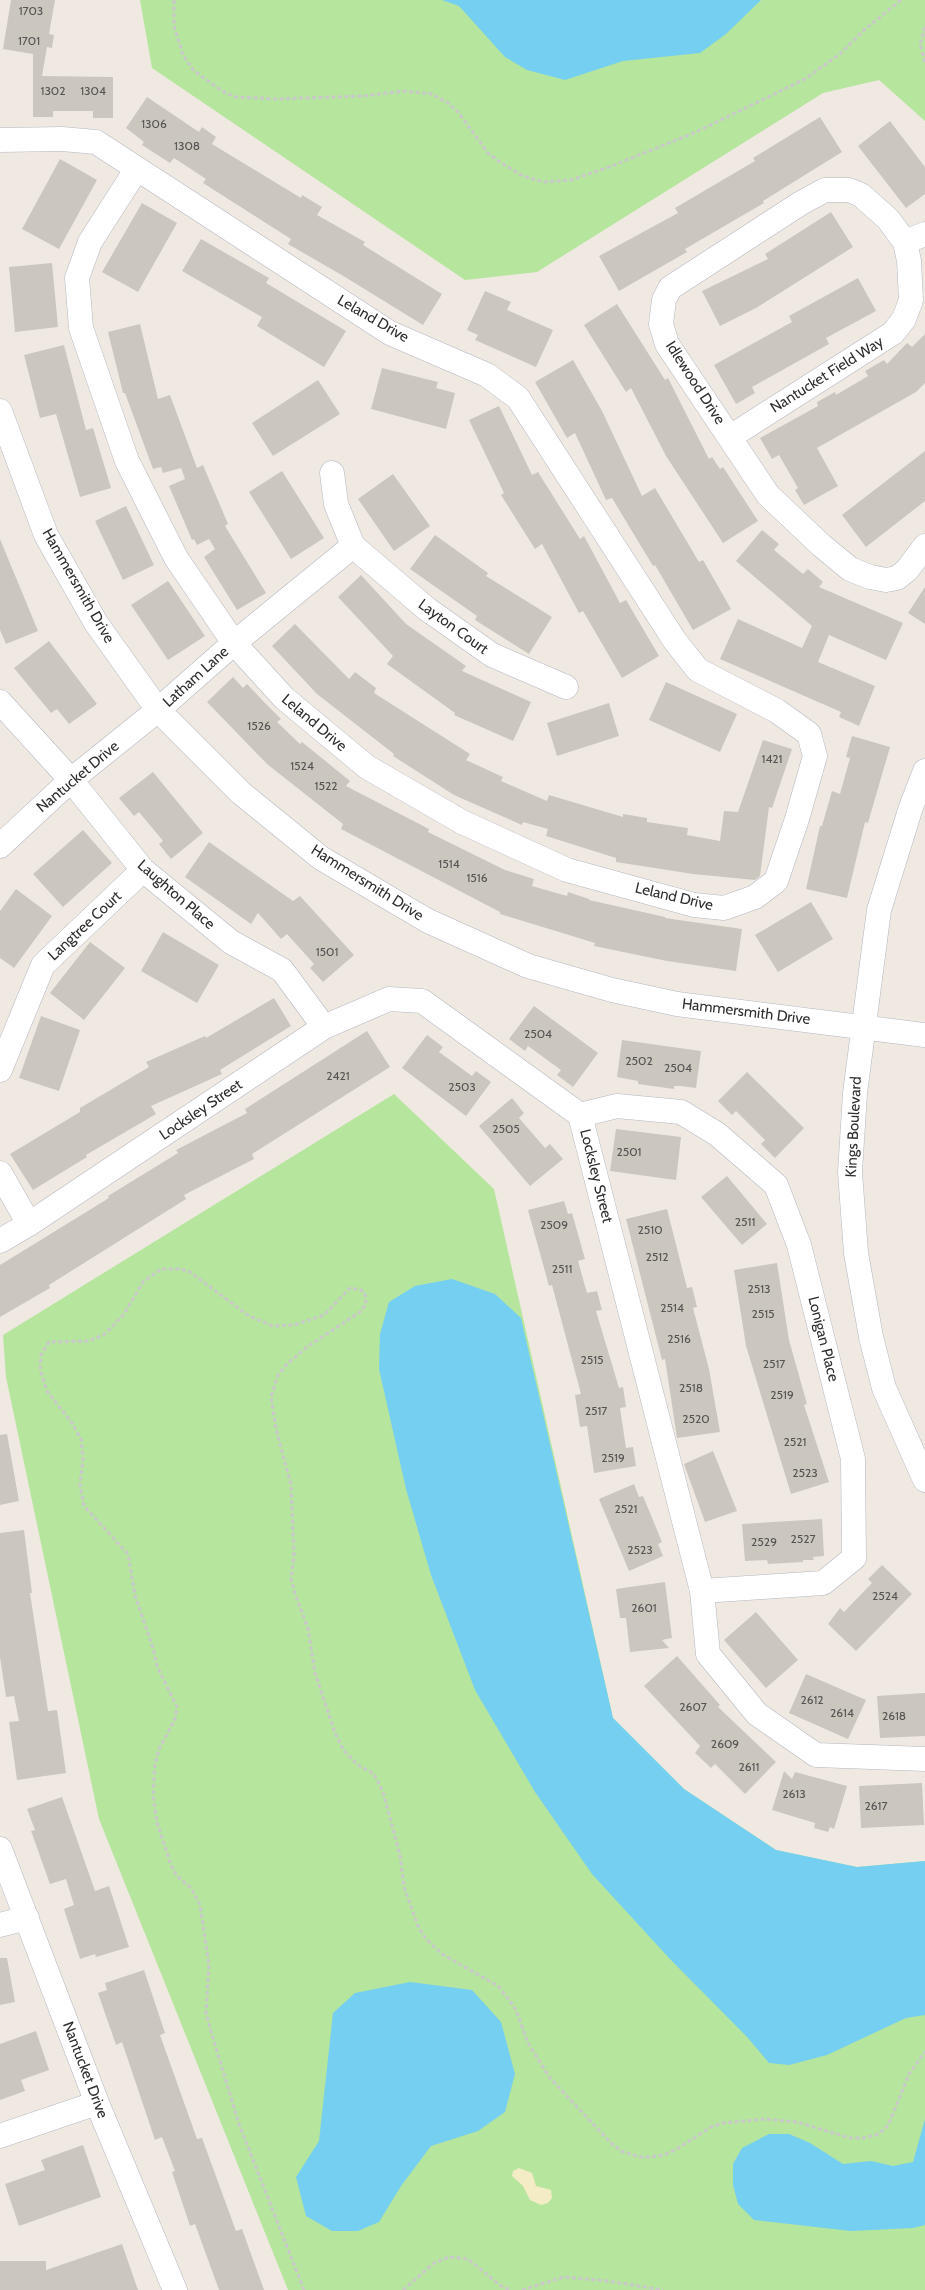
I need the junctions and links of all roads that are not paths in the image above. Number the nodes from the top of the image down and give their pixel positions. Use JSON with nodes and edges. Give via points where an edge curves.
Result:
{"nodes":[{"id":1,"x":0,"y":140,"type":"edge"},
{"id":2,"x":136,"y":170,"type":"junction"},
{"id":3,"x":915,"y":238,"type":"edge"},
{"id":4,"x":0,"y":411,"type":"edge"},
{"id":5,"x":730,"y":436,"type":"junction"},
{"id":6,"x":332,"y":472,"type":"dead end"},
{"id":7,"x":353,"y":546,"type":"junction"},
{"id":8,"x":925,"y":546,"type":"edge"},
{"id":9,"x":234,"y":643,"type":"junction"},
{"id":10,"x":566,"y":687,"type":"dead end"},
{"id":11,"x":0,"y":702,"type":"edge"},
{"id":12,"x":158,"y":710,"type":"junction"},
{"id":13,"x":925,"y":771,"type":"edge"},
{"id":14,"x":71,"y":780,"type":"junction"},
{"id":15,"x":0,"y":846,"type":"edge"},
{"id":16,"x":143,"y":870,"type":"junction"},
{"id":17,"x":863,"y":1027,"type":"junction"},
{"id":18,"x":324,"y":1028,"type":"junction"},
{"id":19,"x":925,"y":1035,"type":"edge"},
{"id":20,"x":0,"y":1070,"type":"edge"},
{"id":21,"x":580,"y":1115,"type":"junction"},
{"id":22,"x":0,"y":1173,"type":"edge"},
{"id":23,"x":29,"y":1224,"type":"junction"},
{"id":24,"x":0,"y":1242,"type":"edge"},
{"id":25,"x":925,"y":1480,"type":"edge"},
{"id":26,"x":702,"y":1591,"type":"junction"},
{"id":27,"x":925,"y":1759,"type":"edge"},
{"id":28,"x":0,"y":1849,"type":"edge"},
{"id":29,"x":27,"y":1918,"type":"junction"},
{"id":30,"x":0,"y":1925,"type":"edge"},
{"id":31,"x":97,"y":2103,"type":"junction"},
{"id":32,"x":0,"y":2136,"type":"edge"},
{"id":33,"x":175,"y":2290,"type":"edge"}],
"edges":[{"from":1,"to":2,"type":"street","name":"Leland Drive","via":[[96,142]]},
{"from":2,"to":9,"type":"street","name":"Leland Drive","via":[[90,242],[76,278],[81,328],[126,460],[176,558]]},
{"from":2,"to":9,"type":"street","name":"Leland Drive","via":[[390,333],[487,374],[518,398],[675,642],[698,670],[777,711],[809,734],[815,756],[776,881],[755,897],[724,908],[694,905],[567,870],[462,822],[367,767],[284,698]]},
{"from":3,"to":5,"type":"street","name":"Nantucket Field Way","via":[[909,261],[911,300],[904,319],[893,333]]},
{"from":3,"to":5,"type":"street","name":"Idlewood Drive","via":[[860,195],[849,190],[826,190],[670,288],[661,313],[667,344]]},
{"from":4,"to":12,"type":"street","name":"Hammersmith Drive","via":[[46,534],[96,623]]},
{"from":5,"to":8,"type":"street","name":"Idlewood Drive","via":[[768,495],[850,569],[870,577],[897,578]]},
{"from":6,"to":7,"type":"street","name":"Layton Court","via":[[336,504]]},
{"from":7,"to":9,"type":"street"},
{"from":7,"to":10,"type":"street","name":"Layton Court","via":[[427,609],[492,656]]},
{"from":9,"to":12,"type":"street","name":"Latham Lane"},
{"from":11,"to":14,"type":"street","name":"Laughton Place"},
{"from":12,"to":14,"type":"street","name":"Nantucket Drive"},
{"from":12,"to":17,"type":"street","name":"Hammersmith Drive","via":[[241,793],[321,858],[428,921],[528,966],[677,1004]]},
{"from":13,"to":17,"type":"street","name":"Kings Boulevard","via":[[910,807],[880,910]]},
{"from":14,"to":15,"type":"street","name":"Nantucket Drive"},
{"from":14,"to":16,"type":"street","name":"Laughton Place"},
{"from":16,"to":18,"type":"street","name":"Laughton Place","via":[[231,942],[282,970]]},
{"from":16,"to":20,"type":"street","name":"Langtree Court","via":[[43,965]]},
{"from":17,"to":19,"type":"street","name":"Hammersmith Drive"},
{"from":17,"to":25,"type":"street","name":"Kings Boulevard","via":[[850,1172],[856,1253],[884,1388]]},
{"from":18,"to":21,"type":"street","name":"Locksley Street","via":[[388,999],[422,1002]]},
{"from":18,"to":23,"type":"street","name":"Locksley Street"},
{"from":21,"to":26,"type":"street","name":"Locksley Street"},
{"from":21,"to":26,"type":"street","name":"Lonigan Place","via":[[617,1106],[681,1112],[717,1134],[776,1185],[799,1245],[853,1460],[854,1558],[822,1583]]},
{"from":22,"to":23,"type":"street"},
{"from":23,"to":24,"type":"street","name":"Locksley Street"},
{"from":26,"to":27,"type":"street","name":"Locksley Street","via":[[708,1654],[757,1714],[816,1755]]},
{"from":28,"to":29,"type":"street","name":"Nantucket Drive"},
{"from":29,"to":30,"type":"street"},
{"from":29,"to":31,"type":"street","name":"Nantucket Drive"},
{"from":31,"to":32,"type":"street"},
{"from":31,"to":33,"type":"street","name":"Nantucket Drive"}]}
